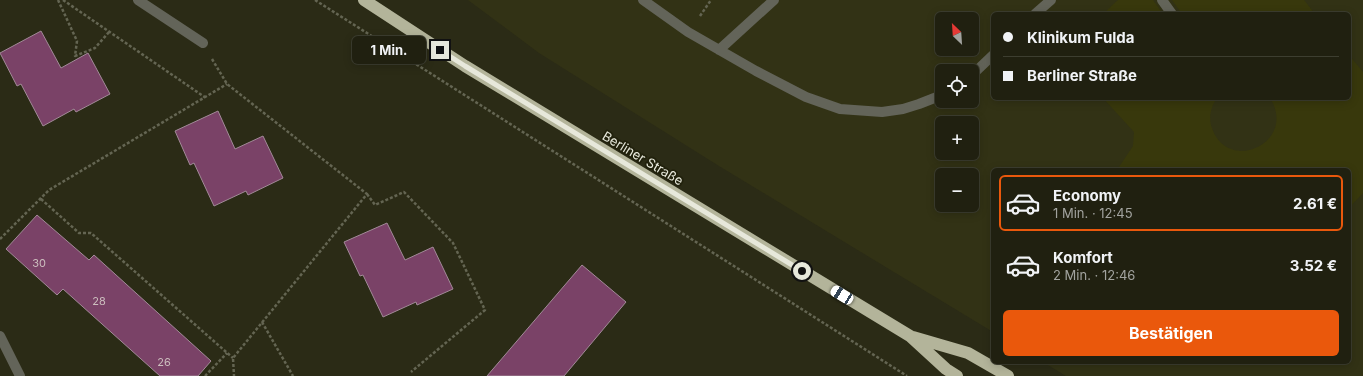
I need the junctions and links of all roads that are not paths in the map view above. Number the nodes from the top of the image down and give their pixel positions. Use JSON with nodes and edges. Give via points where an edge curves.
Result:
{"nodes":[{"id":1,"x":138,"y":0,"type":"edge"},
{"id":2,"x":364,"y":0,"type":"edge"},
{"id":3,"x":643,"y":0,"type":"edge"},
{"id":4,"x":774,"y":0,"type":"edge"},
{"id":5,"x":1051,"y":0,"type":"edge"},
{"id":6,"x":1162,"y":0,"type":"edge"},
{"id":7,"x":1037,"y":12,"type":"edge"},
{"id":8,"x":1171,"y":12,"type":"edge"},
{"id":9,"x":203,"y":43,"type":"road end"},
{"id":10,"x":719,"y":50,"type":"junction"},
{"id":11,"x":991,"y":57,"type":"edge"},
{"id":12,"x":979,"y":68,"type":"edge"},
{"id":13,"x":935,"y":97,"type":"edge"},
{"id":14,"x":0,"y":336,"type":"edge"},
{"id":15,"x":910,"y":336,"type":"junction"},
{"id":16,"x":20,"y":376,"type":"edge"},
{"id":17,"x":957,"y":376,"type":"edge"},
{"id":18,"x":1008,"y":376,"type":"edge"}],
"edges":[{"from":1,"to":9,"type":"street"},
{"from":2,"to":15,"type":"highway","name":"Berliner Straße","via":[[465,66]]},
{"from":3,"to":10,"type":"street","via":[[686,31]]},
{"from":4,"to":10,"type":"street"},
{"from":5,"to":7,"type":"street"},
{"from":6,"to":8,"type":"street"},
{"from":10,"to":13,"type":"street","via":[[806,97],[840,109],[882,112],[903,109]]},
{"from":11,"to":12,"type":"street"},
{"from":14,"to":16,"type":"street"},
{"from":15,"to":17,"type":"highway","name":"Berliner Straße"},
{"from":15,"to":18,"type":"highway","name":"Berliner Straße","via":[[968,353]]}]}
